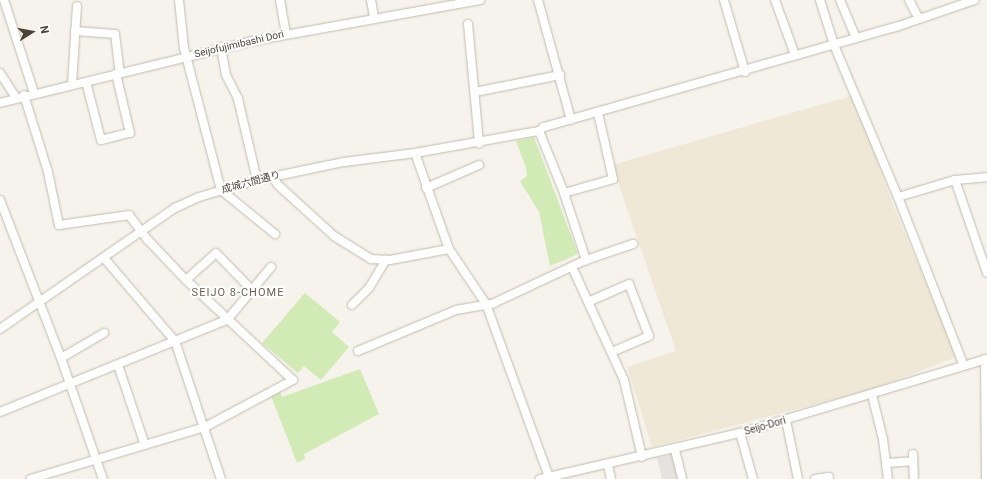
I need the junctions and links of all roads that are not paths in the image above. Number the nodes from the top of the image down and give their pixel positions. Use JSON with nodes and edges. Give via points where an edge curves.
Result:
{"nodes":[{"id":1,"x":4,"y":0,"type":"edge"},
{"id":2,"x":179,"y":0,"type":"edge"},
{"id":3,"x":280,"y":0,"type":"edge"},
{"id":4,"x":371,"y":0,"type":"edge"},
{"id":5,"x":477,"y":0,"type":"edge"},
{"id":6,"x":480,"y":0,"type":"edge"},
{"id":7,"x":538,"y":0,"type":"edge"},
{"id":8,"x":724,"y":0,"type":"edge"},
{"id":9,"x":775,"y":0,"type":"edge"},
{"id":10,"x":820,"y":0,"type":"edge"},
{"id":11,"x":840,"y":0,"type":"edge"},
{"id":12,"x":909,"y":0,"type":"edge"},
{"id":13,"x":975,"y":0,"type":"edge"},
{"id":14,"x":77,"y":6,"type":"dead end"},
{"id":15,"x":374,"y":17,"type":"junction"},
{"id":16,"x":919,"y":19,"type":"junction"},
{"id":17,"x":468,"y":24,"type":"dead end"},
{"id":18,"x":75,"y":31,"type":"junction"},
{"id":19,"x":286,"y":34,"type":"junction"},
{"id":20,"x":856,"y":38,"type":"junction"},
{"id":21,"x":834,"y":45,"type":"junction"},
{"id":22,"x":221,"y":47,"type":"junction"},
{"id":23,"x":795,"y":55,"type":"junction"},
{"id":24,"x":186,"y":56,"type":"junction"},
{"id":25,"x":745,"y":72,"type":"junction"},
{"id":26,"x":0,"y":73,"type":"edge"},
{"id":27,"x":118,"y":74,"type":"junction"},
{"id":28,"x":560,"y":75,"type":"junction"},
{"id":29,"x":86,"y":82,"type":"junction"},
{"id":30,"x":72,"y":85,"type":"junction"},
{"id":31,"x":475,"y":92,"type":"junction"},
{"id":32,"x":34,"y":93,"type":"junction"},
{"id":33,"x":20,"y":97,"type":"junction"},
{"id":34,"x":0,"y":103,"type":"edge"},
{"id":35,"x":598,"y":113,"type":"junction"},
{"id":36,"x":571,"y":120,"type":"junction"},
{"id":37,"x":539,"y":131,"type":"junction"},
{"id":38,"x":480,"y":143,"type":"junction"},
{"id":39,"x":415,"y":153,"type":"junction"},
{"id":40,"x":479,"y":164,"type":"dead end"},
{"id":41,"x":272,"y":176,"type":"junction"},
{"id":42,"x":987,"y":177,"type":"edge"},
{"id":43,"x":257,"y":180,"type":"junction"},
{"id":44,"x":955,"y":180,"type":"junction"},
{"id":45,"x":426,"y":188,"type":"junction"},
{"id":46,"x":221,"y":190,"type":"junction"},
{"id":47,"x":564,"y":193,"type":"junction"},
{"id":48,"x":898,"y":197,"type":"junction"},
{"id":49,"x":0,"y":200,"type":"edge"},
{"id":50,"x":141,"y":232,"type":"junction"},
{"id":51,"x":275,"y":234,"type":"dead end"},
{"id":52,"x":633,"y":244,"type":"dead end"},
{"id":53,"x":449,"y":249,"type":"junction"},
{"id":54,"x":104,"y":258,"type":"junction"},
{"id":55,"x":386,"y":260,"type":"junction"},
{"id":56,"x":586,"y":260,"type":"junction"},
{"id":57,"x":271,"y":267,"type":"dead end"},
{"id":58,"x":572,"y":267,"type":"junction"},
{"id":59,"x":987,"y":273,"type":"edge"},
{"id":60,"x":186,"y":280,"type":"junction"},
{"id":61,"x":251,"y":289,"type":"junction"},
{"id":62,"x":40,"y":301,"type":"junction"},
{"id":63,"x":588,"y":302,"type":"junction"},
{"id":64,"x":486,"y":304,"type":"junction"},
{"id":65,"x":352,"y":305,"type":"dead end"},
{"id":66,"x":227,"y":320,"type":"junction"},
{"id":67,"x":0,"y":330,"type":"edge"},
{"id":68,"x":104,"y":333,"type":"dead end"},
{"id":69,"x":175,"y":341,"type":"junction"},
{"id":70,"x":358,"y":351,"type":"dead end"},
{"id":71,"x":612,"y":352,"type":"junction"},
{"id":72,"x":61,"y":358,"type":"junction"},
{"id":73,"x":986,"y":359,"type":"edge"},
{"id":74,"x":963,"y":364,"type":"junction"},
{"id":75,"x":118,"y":365,"type":"junction"},
{"id":76,"x":70,"y":384,"type":"junction"},
{"id":77,"x":872,"y":395,"type":"junction"},
{"id":78,"x":0,"y":412,"type":"edge"},
{"id":79,"x":786,"y":420,"type":"junction"},
{"id":80,"x":205,"y":427,"type":"junction"},
{"id":81,"x":740,"y":433,"type":"junction"},
{"id":82,"x":145,"y":446,"type":"junction"},
{"id":83,"x":675,"y":450,"type":"junction"},
{"id":84,"x":642,"y":457,"type":"junction"},
{"id":85,"x":96,"y":459,"type":"junction"},
{"id":86,"x":887,"y":463,"type":"junction"},
{"id":87,"x":608,"y":465,"type":"junction"},
{"id":88,"x":549,"y":477,"type":"junction"},
{"id":89,"x":829,"y":477,"type":"dead end"},
{"id":90,"x":914,"y":477,"type":"dead end"},
{"id":91,"x":31,"y":479,"type":"edge"},
{"id":92,"x":104,"y":479,"type":"edge"},
{"id":93,"x":221,"y":479,"type":"edge"},
{"id":94,"x":540,"y":479,"type":"edge"},
{"id":95,"x":612,"y":479,"type":"edge"},
{"id":96,"x":682,"y":479,"type":"edge"},
{"id":97,"x":753,"y":479,"type":"edge"},
{"id":98,"x":798,"y":479,"type":"edge"},
{"id":99,"x":815,"y":479,"type":"edge"},
{"id":100,"x":888,"y":479,"type":"edge"},
{"id":101,"x":986,"y":479,"type":"edge"}],
"edges":[{"from":1,"to":32,"type":"street"},
{"from":2,"to":24,"type":"street"},
{"from":3,"to":19,"type":"street"},
{"from":4,"to":15,"type":"street"},
{"from":5,"to":6,"type":"street","name":"Seijofujimibashi Dori"},
{"from":5,"to":15,"type":"street","name":"Seijofujimibashi Dori"},
{"from":7,"to":28,"type":"street"},
{"from":8,"to":25,"type":"street"},
{"from":9,"to":23,"type":"street"},
{"from":10,"to":21,"type":"street"},
{"from":11,"to":20,"type":"street"},
{"from":12,"to":16,"type":"street"},
{"from":13,"to":16,"type":"street","name":"成城六間通り"},
{"from":14,"to":18,"type":"street"},
{"from":15,"to":19,"type":"street","name":"Seijofujimibashi Dori"},
{"from":16,"to":20,"type":"street","name":"成城六間通り"},
{"from":17,"to":31,"type":"street"},
{"from":18,"to":27,"type":"street","via":[[115,34]]},
{"from":18,"to":30,"type":"street"},
{"from":19,"to":22,"type":"street","name":"Seijofujimibashi Dori"},
{"from":20,"to":21,"type":"street","name":"成城六間通り"},
{"from":21,"to":23,"type":"street","name":"成城六間通り"},
{"from":21,"to":48,"type":"street"},
{"from":22,"to":24,"type":"street","name":"Seijofujimibashi Dori"},
{"from":22,"to":43,"type":"street","via":[[226,75],[238,99]]},
{"from":23,"to":25,"type":"street","name":"成城六間通り"},
{"from":24,"to":27,"type":"street","name":"Seijofujimibashi Dori"},
{"from":24,"to":46,"type":"street"},
{"from":25,"to":35,"type":"street","name":"成城六間通り"},
{"from":26,"to":33,"type":"street"},
{"from":27,"to":29,"type":"street","name":"Seijofujimibashi Dori"},
{"from":27,"to":29,"type":"street","via":[[130,133],[100,140]]},
{"from":28,"to":31,"type":"street"},
{"from":28,"to":36,"type":"street"},
{"from":29,"to":30,"type":"street","name":"Seijofujimibashi Dori"},
{"from":30,"to":32,"type":"street","name":"Seijofujimibashi Dori"},
{"from":31,"to":38,"type":"street"},
{"from":32,"to":33,"type":"street","name":"Seijofujimibashi Dori"},
{"from":33,"to":34,"type":"street","name":"Seijofujimibashi Dori"},
{"from":33,"to":50,"type":"street","via":[[48,172],[59,225],[129,215]]},
{"from":35,"to":36,"type":"street","name":"成城六間通り"},
{"from":35,"to":47,"type":"street","via":[[613,179]]},
{"from":36,"to":37,"type":"street","name":"成城六間通り","via":[[544,127]]},
{"from":37,"to":38,"type":"street","name":"成城六間通り"},
{"from":37,"to":47,"type":"street"},
{"from":38,"to":39,"type":"street","name":"成城六間通り"},
{"from":39,"to":41,"type":"street","name":"成城六間通り","via":[[344,162]]},
{"from":39,"to":45,"type":"street"},
{"from":40,"to":45,"type":"street"},
{"from":41,"to":43,"type":"street","name":"成城六間通り"},
{"from":41,"to":55,"type":"street","via":[[278,185],[334,236],[371,259]]},
{"from":42,"to":44,"type":"street"},
{"from":43,"to":46,"type":"street","name":"成城六間通り"},
{"from":44,"to":48,"type":"street"},
{"from":44,"to":59,"type":"street"},
{"from":45,"to":53,"type":"street"},
{"from":46,"to":50,"type":"street","name":"成城六間通り","via":[[175,208]]},
{"from":46,"to":51,"type":"street"},
{"from":47,"to":56,"type":"street"},
{"from":48,"to":74,"type":"street"},
{"from":49,"to":62,"type":"street"},
{"from":50,"to":54,"type":"street","name":"成城六間通り"},
{"from":50,"to":60,"type":"street"},
{"from":52,"to":56,"type":"street"},
{"from":53,"to":55,"type":"street"},
{"from":53,"to":64,"type":"street"},
{"from":54,"to":62,"type":"street","name":"成城六間通り"},
{"from":54,"to":69,"type":"street"},
{"from":55,"to":65,"type":"street","via":[[369,288]]},
{"from":56,"to":58,"type":"street"},
{"from":57,"to":61,"type":"street"},
{"from":58,"to":63,"type":"street"},
{"from":58,"to":64,"type":"street"},
{"from":60,"to":61,"type":"street","via":[[216,254]]},
{"from":60,"to":66,"type":"street"},
{"from":61,"to":66,"type":"street"},
{"from":62,"to":67,"type":"street","name":"成城六間通り"},
{"from":62,"to":72,"type":"street"},
{"from":63,"to":71,"type":"street"},
{"from":63,"to":71,"type":"street","via":[[629,284],[649,336]]},
{"from":64,"to":70,"type":"street","via":[[456,310]]},
{"from":64,"to":88,"type":"street"},
{"from":66,"to":69,"type":"street"},
{"from":66,"to":80,"type":"street","via":[[293,380]]},
{"from":68,"to":72,"type":"street"},
{"from":69,"to":75,"type":"street"},
{"from":69,"to":80,"type":"street"},
{"from":71,"to":84,"type":"street","via":[[624,380]]},
{"from":72,"to":76,"type":"street"},
{"from":73,"to":74,"type":"street","name":"Seijo-Dori"},
{"from":73,"to":101,"type":"street"},
{"from":74,"to":77,"type":"street","name":"Seijo-Dori"},
{"from":75,"to":76,"type":"street"},
{"from":75,"to":82,"type":"street"},
{"from":76,"to":78,"type":"street"},
{"from":76,"to":85,"type":"street"},
{"from":77,"to":79,"type":"street","name":"Seijo-Dori"},
{"from":77,"to":86,"type":"street"},
{"from":79,"to":81,"type":"street","name":"Seijo-Dori"},
{"from":79,"to":98,"type":"street"},
{"from":80,"to":82,"type":"street"},
{"from":80,"to":93,"type":"street"},
{"from":81,"to":83,"type":"street","name":"Seijo-Dori"},
{"from":81,"to":97,"type":"street"},
{"from":82,"to":85,"type":"street"},
{"from":83,"to":84,"type":"street","name":"Seijo-Dori"},
{"from":83,"to":96,"type":"street"},
{"from":84,"to":87,"type":"street","name":"Seijo-Dori"},
{"from":85,"to":91,"type":"street"},
{"from":85,"to":92,"type":"street"},
{"from":86,"to":90,"type":"street","via":[[913,458]]},
{"from":86,"to":100,"type":"street"},
{"from":87,"to":88,"type":"street","name":"Seijo-Dori"},
{"from":87,"to":95,"type":"street"},
{"from":88,"to":94,"type":"street","name":"Seijo-Dori"},
{"from":89,"to":99,"type":"street"}]}
